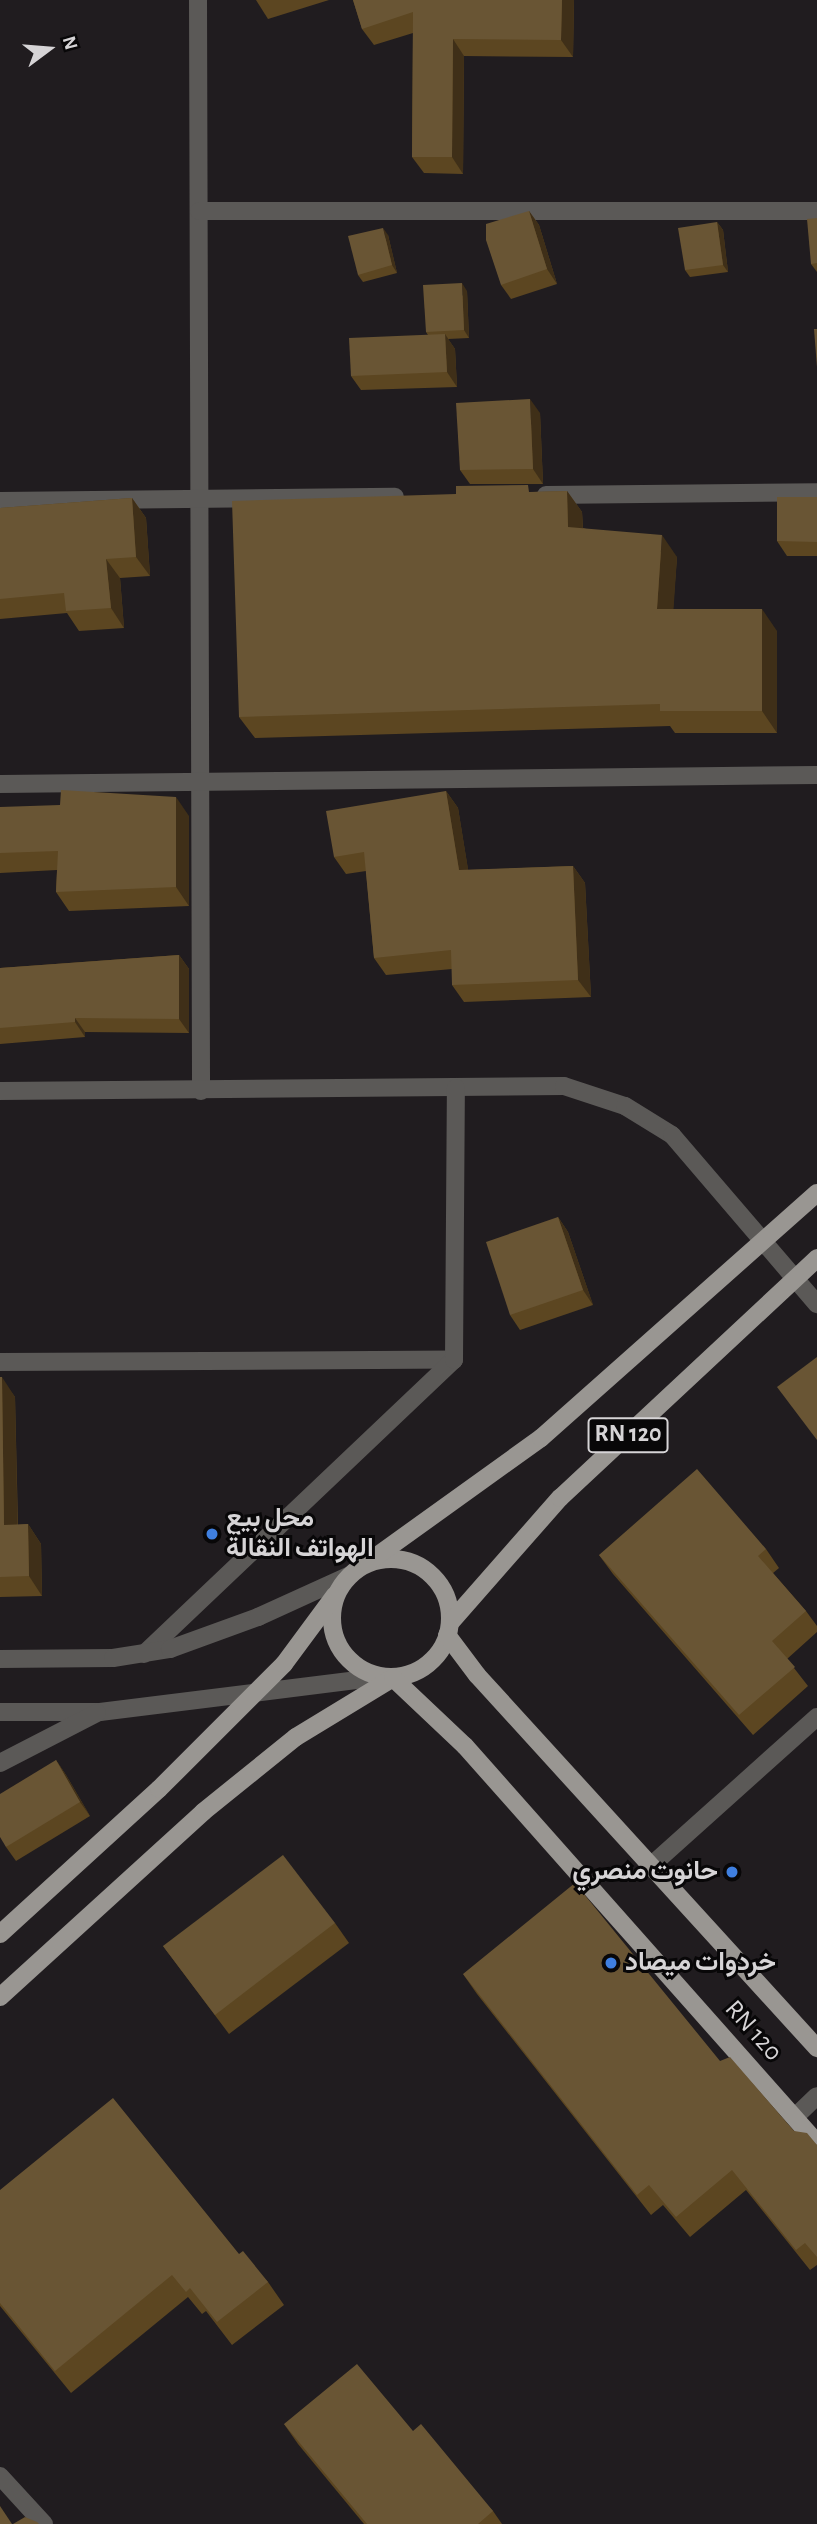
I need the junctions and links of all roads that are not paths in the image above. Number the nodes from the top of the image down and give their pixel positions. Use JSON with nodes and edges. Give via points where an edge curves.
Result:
{"nodes":[{"id":1,"x":198,"y":0,"type":"edge"},
{"id":2,"x":199,"y":211,"type":"junction"},
{"id":3,"x":817,"y":211,"type":"edge"},
{"id":4,"x":817,"y":492,"type":"edge"},
{"id":5,"x":528,"y":495,"type":"edge"},
{"id":6,"x":419,"y":496,"type":"edge"},
{"id":7,"x":199,"y":499,"type":"junction"},
{"id":8,"x":0,"y":501,"type":"edge"},
{"id":9,"x":817,"y":775,"type":"edge"},
{"id":10,"x":199,"y":782,"type":"junction"},
{"id":11,"x":0,"y":784,"type":"edge"},
{"id":12,"x":456,"y":1088,"type":"junction"},
{"id":13,"x":0,"y":1091,"type":"edge"},
{"id":14,"x":201,"y":1091,"type":"junction"},
{"id":15,"x":817,"y":1193,"type":"edge"},
{"id":16,"x":759,"y":1240,"type":"junction"},
{"id":17,"x":817,"y":1258,"type":"edge"},
{"id":18,"x":795,"y":1280,"type":"junction"},
{"id":19,"x":817,"y":1304,"type":"edge"},
{"id":20,"x":454,"y":1360,"type":"junction"},
{"id":21,"x":0,"y":1362,"type":"edge"},
{"id":22,"x":367,"y":1563,"type":"junction"},
{"id":23,"x":350,"y":1575,"type":"junction"},
{"id":24,"x":335,"y":1595,"type":"junction"},
{"id":25,"x":449,"y":1629,"type":"junction"},
{"id":26,"x":144,"y":1654,"type":"junction"},
{"id":27,"x":0,"y":1659,"type":"edge"},
{"id":28,"x":387,"y":1677,"type":"junction"},
{"id":29,"x":252,"y":1696,"type":"junction"},
{"id":30,"x":0,"y":1712,"type":"edge"},
{"id":31,"x":100,"y":1712,"type":"junction"},
{"id":32,"x":817,"y":1717,"type":"edge"},
{"id":33,"x":0,"y":1763,"type":"edge"},
{"id":34,"x":653,"y":1864,"type":"junction"},
{"id":35,"x":0,"y":1934,"type":"edge"},
{"id":36,"x":0,"y":1997,"type":"edge"},
{"id":37,"x":817,"y":2048,"type":"edge"},
{"id":38,"x":817,"y":2096,"type":"edge"},
{"id":39,"x":794,"y":2117,"type":"junction"},
{"id":40,"x":817,"y":2143,"type":"edge"},
{"id":41,"x":4,"y":2489,"type":"edge"},
{"id":42,"x":44,"y":2524,"type":"edge"}],
"edges":[{"from":1,"to":2,"type":"street"},
{"from":2,"to":3,"type":"street"},
{"from":2,"to":7,"type":"street"},
{"from":4,"to":5,"type":"street"},
{"from":6,"to":7,"type":"street"},
{"from":7,"to":8,"type":"street"},
{"from":7,"to":10,"type":"street"},
{"from":9,"to":10,"type":"street"},
{"from":10,"to":11,"type":"street"},
{"from":10,"to":14,"type":"street"},
{"from":12,"to":14,"type":"street"},
{"from":12,"to":16,"type":"street","via":[[564,1086],[625,1106],[672,1136]]},
{"from":12,"to":20,"type":"street"},
{"from":13,"to":14,"type":"street"},
{"from":15,"to":16,"type":"main road","name":"RN 120"},
{"from":16,"to":18,"type":"street"},
{"from":16,"to":22,"type":"main road","name":"RN 120","via":[[541,1438]]},
{"from":17,"to":18,"type":"main road","number":"RN 120"},
{"from":18,"to":19,"type":"street"},
{"from":18,"to":25,"type":"main road","number":"RN 120","via":[[560,1498]]},
{"from":20,"to":21,"type":"street"},
{"from":20,"to":26,"type":"street"},
{"from":22,"to":23,"type":"main road"},
{"from":22,"to":25,"type":"main road","via":[[408,1560],[426,1571],[448,1602]]},
{"from":23,"to":24,"type":"main road"},
{"from":23,"to":26,"type":"street","via":[[258,1617]]},
{"from":24,"to":28,"type":"main road","via":[[331,1615],[343,1654],[358,1668]]},
{"from":24,"to":29,"type":"main road","via":[[284,1664]]},
{"from":25,"to":28,"type":"main road","via":[[432,1662]]},
{"from":25,"to":34,"type":"main road","number":"RN 120","via":[[477,1675]]},
{"from":26,"to":27,"type":"street"},
{"from":28,"to":29,"type":"street"},
{"from":28,"to":36,"type":"main road","via":[[296,1737],[203,1812]]},
{"from":28,"to":39,"type":"main road","name":"RN 120","via":[[465,1746]]},
{"from":29,"to":31,"type":"street"},
{"from":29,"to":35,"type":"main road","via":[[159,1789]]},
{"from":30,"to":31,"type":"street"},
{"from":31,"to":33,"type":"street"},
{"from":32,"to":34,"type":"street"},
{"from":34,"to":37,"type":"main road","number":"RN 120"},
{"from":38,"to":39,"type":"street"},
{"from":39,"to":40,"type":"main road","name":"RN 120"},
{"from":41,"to":42,"type":"street"}]}
